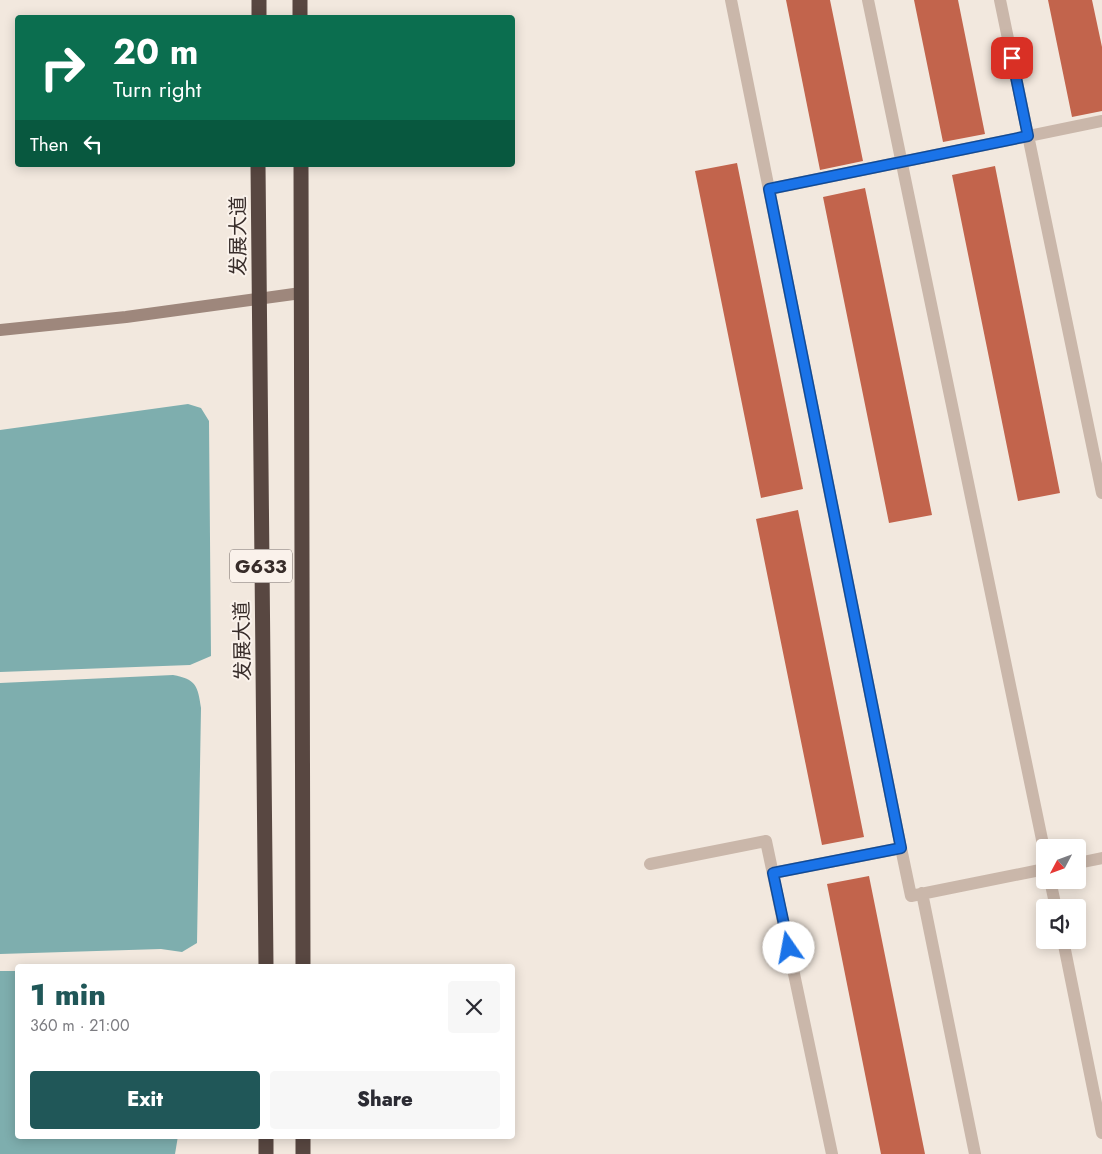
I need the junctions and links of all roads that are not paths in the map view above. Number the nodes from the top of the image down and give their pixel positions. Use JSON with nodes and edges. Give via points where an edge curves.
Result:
{"nodes":[{"id":1,"x":259,"y":0,"type":"edge"},
{"id":2,"x":300,"y":0,"type":"edge"},
{"id":3,"x":731,"y":0,"type":"edge"},
{"id":4,"x":868,"y":0,"type":"edge"},
{"id":5,"x":1000,"y":0,"type":"edge"},
{"id":6,"x":259,"y":15,"type":"edge"},
{"id":7,"x":300,"y":15,"type":"edge"},
{"id":8,"x":1102,"y":121,"type":"edge"},
{"id":9,"x":1028,"y":136,"type":"junction"},
{"id":10,"x":901,"y":162,"type":"junction"},
{"id":11,"x":258,"y":167,"type":"edge"},
{"id":12,"x":301,"y":167,"type":"edge"},
{"id":13,"x":769,"y":189,"type":"junction"},
{"id":14,"x":301,"y":294,"type":"junction"},
{"id":15,"x":258,"y":299,"type":"junction"},
{"id":16,"x":0,"y":330,"type":"edge"},
{"id":17,"x":1102,"y":494,"type":"edge"},
{"id":18,"x":1042,"y":839,"type":"edge"},
{"id":19,"x":901,"y":848,"type":"junction"},
{"id":20,"x":1102,"y":858,"type":"edge"},
{"id":21,"x":1086,"y":861,"type":"edge"},
{"id":22,"x":650,"y":864,"type":"dead end"},
{"id":23,"x":1036,"y":871,"type":"edge"},
{"id":24,"x":773,"y":873,"type":"junction"},
{"id":25,"x":922,"y":893,"type":"junction"},
{"id":26,"x":1064,"y":949,"type":"edge"},
{"id":27,"x":266,"y":964,"type":"edge"},
{"id":28,"x":302,"y":964,"type":"edge"},
{"id":29,"x":1102,"y":1133,"type":"edge"},
{"id":30,"x":266,"y":1139,"type":"edge"},
{"id":31,"x":303,"y":1139,"type":"edge"},
{"id":32,"x":266,"y":1154,"type":"edge"},
{"id":33,"x":303,"y":1154,"type":"edge"},
{"id":34,"x":832,"y":1154,"type":"edge"},
{"id":35,"x":975,"y":1154,"type":"edge"}],
"edges":[{"from":1,"to":6,"type":"highway"},
{"from":2,"to":7,"type":"highway"},
{"from":3,"to":13,"type":"lane"},
{"from":4,"to":10,"type":"lane"},
{"from":5,"to":9,"type":"lane"},
{"from":8,"to":9,"type":"lane"},
{"from":9,"to":10,"type":"lane"},
{"from":9,"to":17,"type":"lane"},
{"from":10,"to":13,"type":"lane"},
{"from":10,"to":18,"type":"lane"},
{"from":11,"to":15,"type":"highway","name":"发展大道","number":"G633"},
{"from":12,"to":14,"type":"highway","number":"G633"},
{"from":13,"to":19,"type":"lane"},
{"from":14,"to":15,"type":"street"},
{"from":14,"to":28,"type":"highway","number":"G633"},
{"from":15,"to":16,"type":"street"},
{"from":15,"to":27,"type":"highway","name":"发展大道","number":"G633"},
{"from":19,"to":24,"type":"lane"},
{"from":19,"to":25,"type":"lane","via":[[911,896]]},
{"from":20,"to":21,"type":"lane"},
{"from":22,"to":24,"type":"lane","via":[[766,841]]},
{"from":23,"to":25,"type":"lane"},
{"from":24,"to":34,"type":"lane"},
{"from":25,"to":35,"type":"lane"},
{"from":26,"to":29,"type":"lane"},
{"from":30,"to":32,"type":"highway"},
{"from":31,"to":33,"type":"highway"}]}
